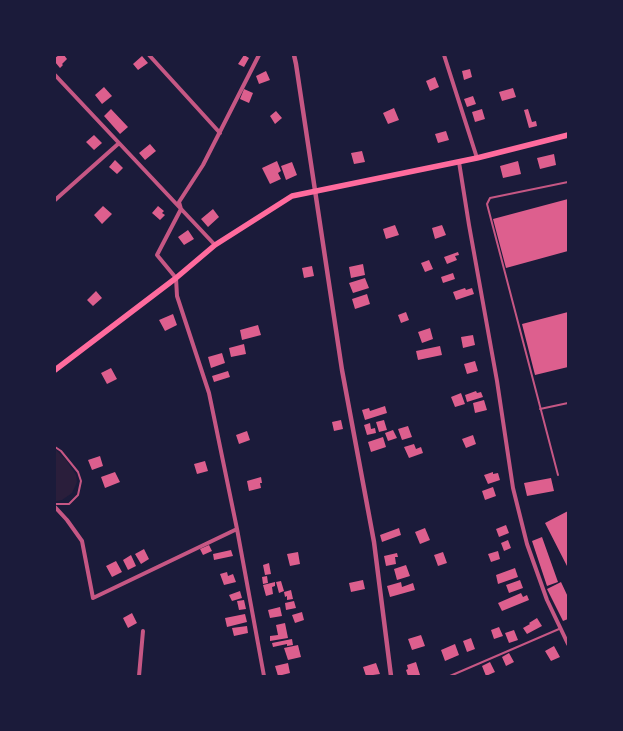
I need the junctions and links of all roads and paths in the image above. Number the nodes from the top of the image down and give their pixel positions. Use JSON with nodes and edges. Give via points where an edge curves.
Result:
{"nodes":[{"id":1,"x":149,"y":55,"type":"edge"},
{"id":2,"x":259,"y":55,"type":"edge"},
{"id":3,"x":294,"y":55,"type":"edge"},
{"id":4,"x":444,"y":55,"type":"edge"},
{"id":5,"x":55,"y":75,"type":"edge"},
{"id":6,"x":220,"y":133,"type":"junction"},
{"id":7,"x":568,"y":135,"type":"edge"},
{"id":8,"x":118,"y":144,"type":"junction"},
{"id":9,"x":477,"y":158,"type":"junction"},
{"id":10,"x":459,"y":162,"type":"junction"},
{"id":11,"x":568,"y":182,"type":"edge"},
{"id":12,"x":314,"y":191,"type":"junction"},
{"id":13,"x":55,"y":200,"type":"edge"},
{"id":14,"x":181,"y":209,"type":"junction"},
{"id":15,"x":215,"y":245,"type":"junction"},
{"id":16,"x":176,"y":278,"type":"junction"},
{"id":17,"x":55,"y":370,"type":"edge"},
{"id":18,"x":568,"y":403,"type":"edge"},
{"id":19,"x":540,"y":409,"type":"junction"},
{"id":20,"x":55,"y":447,"type":"edge"},
{"id":21,"x":558,"y":475,"type":"dead end"},
{"id":22,"x":55,"y":505,"type":"edge"},
{"id":23,"x":237,"y":529,"type":"junction"},
{"id":24,"x":560,"y":628,"type":"junction"},
{"id":25,"x":143,"y":631,"type":"dead end"},
{"id":26,"x":568,"y":644,"type":"edge"},
{"id":27,"x":139,"y":676,"type":"edge"},
{"id":28,"x":264,"y":676,"type":"edge"},
{"id":29,"x":391,"y":676,"type":"edge"},
{"id":30,"x":450,"y":676,"type":"edge"}],
"edges":[{"from":1,"to":6,"type":"street"},
{"from":2,"to":6,"type":"street"},
{"from":3,"to":12,"type":"street"},
{"from":4,"to":9,"type":"street"},
{"from":5,"to":8,"type":"street"},
{"from":6,"to":14,"type":"street","via":[[179,202]]},
{"from":7,"to":9,"type":"main road"},
{"from":8,"to":13,"type":"street"},
{"from":8,"to":14,"type":"street"},
{"from":9,"to":10,"type":"main road"},
{"from":10,"to":12,"type":"main road"},
{"from":10,"to":24,"type":"street","via":[[513,488],[527,544]]},
{"from":11,"to":19,"type":"lane","via":[[490,198],[487,204]]},
{"from":12,"to":15,"type":"main road","via":[[292,196]]},
{"from":12,"to":29,"type":"street","via":[[342,370],[374,542]]},
{"from":14,"to":15,"type":"street"},
{"from":14,"to":16,"type":"street","via":[[157,255]]},
{"from":15,"to":16,"type":"main road"},
{"from":16,"to":17,"type":"main road"},
{"from":16,"to":23,"type":"street","via":[[176,296],[209,393]]},
{"from":18,"to":19,"type":"lane"},
{"from":19,"to":21,"type":"lane"},
{"from":20,"to":22,"type":"lane","via":[[78,472],[81,481],[78,495],[68,504]]},
{"from":22,"to":23,"type":"street","via":[[82,542],[93,598]]},
{"from":23,"to":28,"type":"street"},
{"from":24,"to":26,"type":"street"},
{"from":24,"to":30,"type":"lane"},
{"from":25,"to":27,"type":"street"}]}
